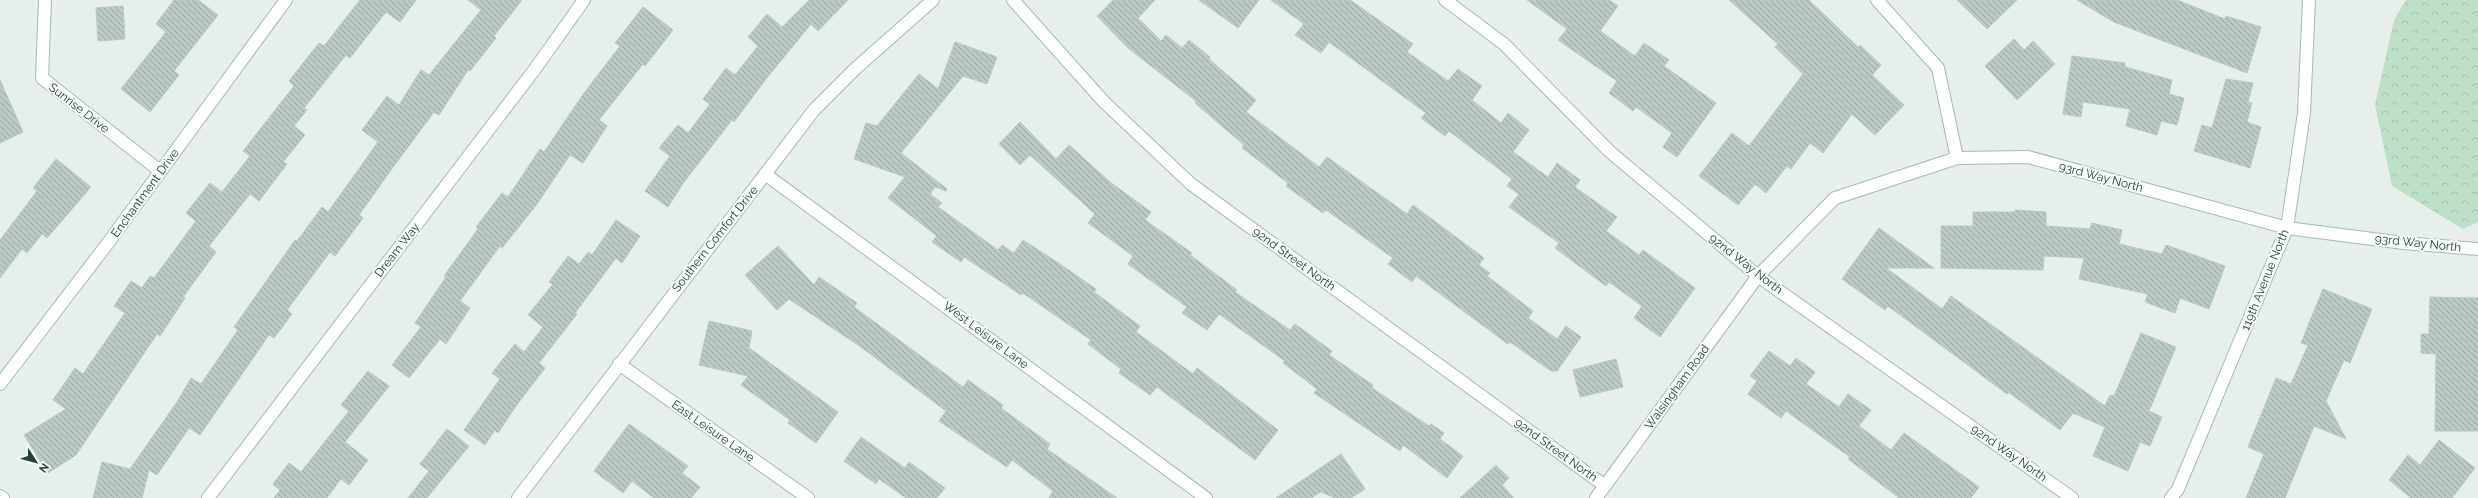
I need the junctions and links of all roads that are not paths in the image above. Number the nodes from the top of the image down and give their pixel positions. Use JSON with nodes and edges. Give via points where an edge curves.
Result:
{"nodes":[{"id":1,"x":45,"y":0,"type":"edge"},
{"id":2,"x":286,"y":0,"type":"edge"},
{"id":3,"x":584,"y":0,"type":"edge"},
{"id":4,"x":933,"y":0,"type":"edge"},
{"id":5,"x":1013,"y":0,"type":"edge"},
{"id":6,"x":1445,"y":0,"type":"edge"},
{"id":7,"x":1877,"y":0,"type":"edge"},
{"id":8,"x":2309,"y":0,"type":"edge"},
{"id":9,"x":1957,"y":158,"type":"junction"},
{"id":10,"x":160,"y":171,"type":"junction"},
{"id":11,"x":765,"y":174,"type":"junction"},
{"id":12,"x":2287,"y":228,"type":"junction"},
{"id":13,"x":2478,"y":249,"type":"edge"},
{"id":14,"x":1758,"y":276,"type":"junction"},
{"id":15,"x":619,"y":364,"type":"junction"},
{"id":16,"x":0,"y":384,"type":"edge"},
{"id":17,"x":1605,"y":486,"type":"junction"},
{"id":18,"x":0,"y":496,"type":"edge"},
{"id":19,"x":3,"y":498,"type":"edge"},
{"id":20,"x":208,"y":498,"type":"edge"},
{"id":21,"x":518,"y":498,"type":"edge"},
{"id":22,"x":808,"y":498,"type":"edge"},
{"id":23,"x":1206,"y":498,"type":"edge"},
{"id":24,"x":1596,"y":498,"type":"edge"},
{"id":25,"x":2072,"y":498,"type":"edge"},
{"id":26,"x":2171,"y":498,"type":"edge"}],
"edges":[{"from":1,"to":10,"type":"street","name":"Sunrise Drive","via":[[42,78]]},
{"from":2,"to":10,"type":"street","name":"Enchantment Drive"},
{"from":3,"to":20,"type":"street","name":"Dream Way","via":[[535,70]]},
{"from":4,"to":11,"type":"street","name":"Southern Comfort Drive","via":[[854,69],[814,110]]},
{"from":5,"to":17,"type":"street","name":"92nd Street North","via":[[1104,102],[1191,184]]},
{"from":6,"to":14,"type":"street","name":"92nd Way North","via":[[1504,44],[1609,151]]},
{"from":7,"to":9,"type":"street","via":[[1938,68]]},
{"from":8,"to":12,"type":"street","name":"119th Avenue North","via":[[2304,113]]},
{"from":9,"to":12,"type":"street","name":"93rd Way North","via":[[2028,157]]},
{"from":9,"to":14,"type":"street","name":"93rd Way North","via":[[1835,198]]},
{"from":10,"to":16,"type":"street","name":"Enchantment Drive"},
{"from":11,"to":15,"type":"street","name":"Southern Comfort Drive"},
{"from":11,"to":23,"type":"street","name":"West Leisure Lane"},
{"from":12,"to":13,"type":"street","name":"93rd Way North","via":[[2404,243]]},
{"from":12,"to":26,"type":"street","name":"119th Avenue North","via":[[2178,489]]},
{"from":14,"to":17,"type":"street","name":"Walsingham Road"},
{"from":14,"to":25,"type":"street","name":"92nd Way North"},
{"from":15,"to":21,"type":"street","name":"Southern Comfort Drive"},
{"from":15,"to":22,"type":"street","name":"East Leisure Lane"},
{"from":17,"to":24,"type":"street","name":"Walsingham Road"},
{"from":18,"to":19,"type":"street"}]}
